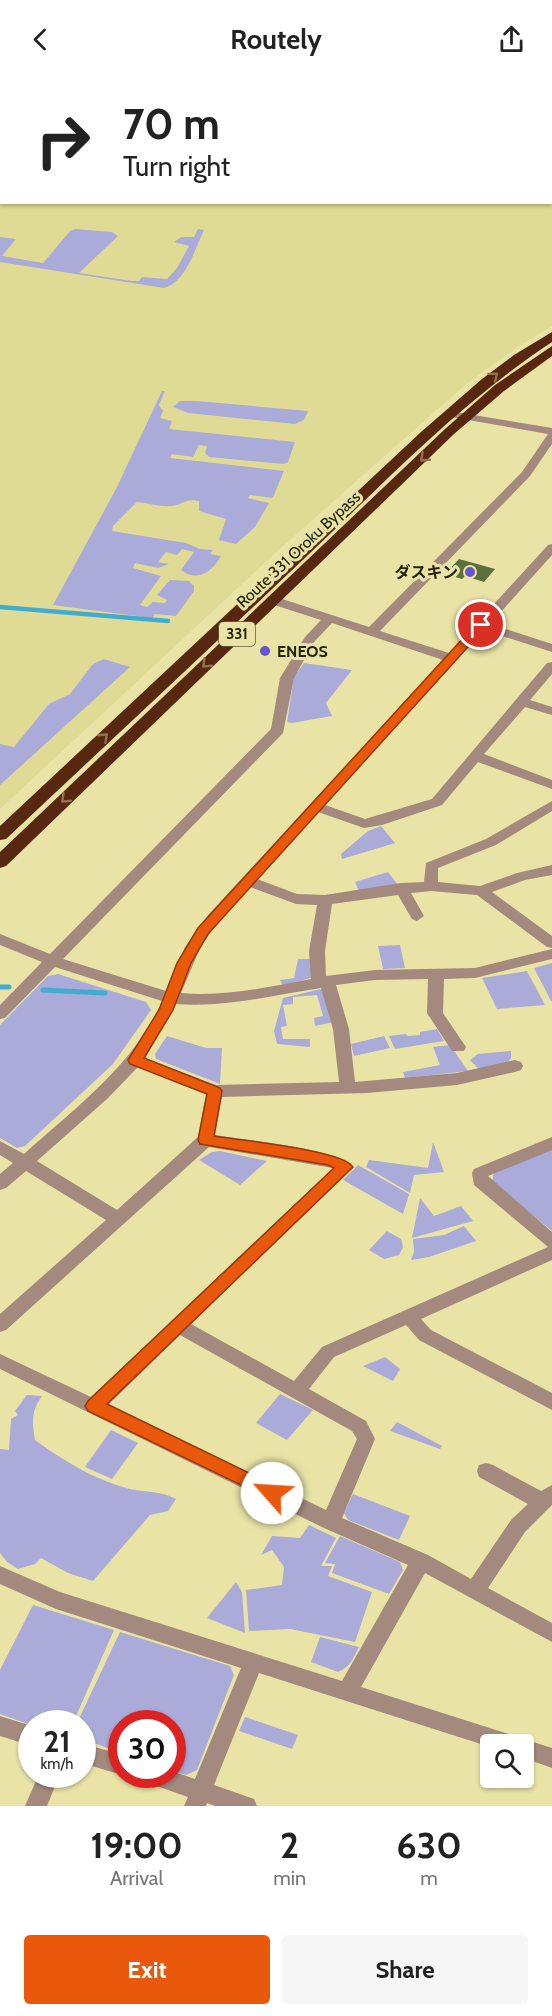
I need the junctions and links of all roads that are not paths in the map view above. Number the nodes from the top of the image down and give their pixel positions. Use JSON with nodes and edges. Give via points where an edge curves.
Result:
{"nodes":[{"id":1,"x":552,"y":336,"type":"edge"},
{"id":2,"x":552,"y":350,"type":"edge"},
{"id":3,"x":449,"y":414,"type":"junction"},
{"id":4,"x":467,"y":418,"type":"junction"},
{"id":5,"x":552,"y":433,"type":"edge"},
{"id":6,"x":552,"y":548,"type":"edge"},
{"id":7,"x":272,"y":600,"type":"junction"},
{"id":8,"x":329,"y":619,"type":"junction"},
{"id":9,"x":481,"y":625,"type":"junction"},
{"id":10,"x":372,"y":632,"type":"junction"},
{"id":11,"x":552,"y":648,"type":"edge"},
{"id":12,"x":451,"y":658,"type":"junction"},
{"id":13,"x":552,"y":666,"type":"edge"},
{"id":14,"x":523,"y":702,"type":"junction"},
{"id":15,"x":552,"y":711,"type":"edge"},
{"id":16,"x":476,"y":756,"type":"junction"},
{"id":17,"x":552,"y":785,"type":"edge"},
{"id":18,"x":552,"y":805,"type":"edge"},
{"id":19,"x":315,"y":806,"type":"junction"},
{"id":20,"x":0,"y":835,"type":"edge"},
{"id":21,"x":0,"y":862,"type":"edge"},
{"id":22,"x":552,"y":870,"type":"edge"},
{"id":23,"x":246,"y":880,"type":"junction"},
{"id":24,"x":431,"y":886,"type":"junction"},
{"id":25,"x":401,"y":888,"type":"junction"},
{"id":26,"x":481,"y":891,"type":"junction"},
{"id":27,"x":325,"y":900,"type":"junction"},
{"id":28,"x":417,"y":916,"type":"dead end"},
{"id":29,"x":0,"y":939,"type":"edge"},
{"id":30,"x":552,"y":943,"type":"edge"},
{"id":31,"x":552,"y":954,"type":"edge"},
{"id":32,"x":53,"y":961,"type":"junction"},
{"id":33,"x":436,"y":975,"type":"junction"},
{"id":34,"x":323,"y":982,"type":"junction"},
{"id":35,"x":171,"y":998,"type":"junction"},
{"id":36,"x":0,"y":1014,"type":"edge"},
{"id":37,"x":458,"y":1047,"type":"dead end"},
{"id":38,"x":135,"y":1060,"type":"junction"},
{"id":39,"x":515,"y":1066,"type":"dead end"},
{"id":40,"x":348,"y":1088,"type":"junction"},
{"id":41,"x":215,"y":1091,"type":"junction"},
{"id":42,"x":206,"y":1140,"type":"junction"},
{"id":43,"x":552,"y":1143,"type":"edge"},
{"id":44,"x":0,"y":1147,"type":"edge"},
{"id":45,"x":26,"y":1163,"type":"junction"},
{"id":46,"x":0,"y":1184,"type":"edge"},
{"id":47,"x":118,"y":1220,"type":"junction"},
{"id":48,"x":552,"y":1242,"type":"edge"},
{"id":49,"x":552,"y":1253,"type":"edge"},
{"id":50,"x":408,"y":1316,"type":"junction"},
{"id":51,"x":0,"y":1325,"type":"edge"},
{"id":52,"x":178,"y":1326,"type":"junction"},
{"id":53,"x":0,"y":1361,"type":"edge"},
{"id":54,"x":297,"y":1391,"type":"junction"},
{"id":55,"x":552,"y":1402,"type":"edge"},
{"id":56,"x":94,"y":1406,"type":"junction"},
{"id":57,"x":486,"y":1471,"type":"dead end"},
{"id":58,"x":547,"y":1498,"type":"edge"},
{"id":59,"x":332,"y":1522,"type":"junction"},
{"id":60,"x":421,"y":1561,"type":"junction"},
{"id":61,"x":0,"y":1575,"type":"edge"},
{"id":62,"x":475,"y":1590,"type":"junction"},
{"id":63,"x":552,"y":1633,"type":"edge"},
{"id":64,"x":253,"y":1663,"type":"junction"},
{"id":65,"x":348,"y":1691,"type":"junction"},
{"id":66,"x":0,"y":1726,"type":"edge"},
{"id":67,"x":18,"y":1732,"type":"edge"},
{"id":68,"x":481,"y":1734,"type":"edge"},
{"id":69,"x":534,"y":1752,"type":"edge"},
{"id":70,"x":552,"y":1758,"type":"edge"},
{"id":71,"x":44,"y":1788,"type":"edge"},
{"id":72,"x":178,"y":1788,"type":"edge"},
{"id":73,"x":198,"y":1798,"type":"edge"},
{"id":74,"x":36,"y":1806,"type":"edge"},
{"id":75,"x":246,"y":1806,"type":"edge"}],
"edges":[{"from":3,"to":1,"type":"highway","name":"Route 331 Oroku Bypass","number":"331","one_way":true,"via":[[517,357]]},
{"from":2,"to":4,"type":"highway","name":"Route 331 Oroku Bypass","number":"331","via":[[532,362]]},
{"from":3,"to":4,"type":"street"},
{"from":20,"to":3,"type":"highway","name":"Route 331 Oroku Bypass","number":"331","one_way":true},
{"from":4,"to":5,"type":"street"},
{"from":4,"to":7,"type":"highway","name":"Route 331 Oroku Bypass","number":"331","one_way":true},
{"from":5,"to":10,"type":"street","via":[[526,474]]},
{"from":6,"to":9,"type":"street"},
{"from":7,"to":8,"type":"street"},
{"from":7,"to":21,"type":"highway","name":"Route 331 Oroku Bypass","number":"331","one_way":true},
{"from":8,"to":10,"type":"street"},
{"from":8,"to":32,"type":"street","via":[[309,640],[287,678],[279,730]]},
{"from":9,"to":11,"type":"street"},
{"from":9,"to":12,"type":"street"},
{"from":10,"to":12,"type":"street"},
{"from":12,"to":19,"type":"street"},
{"from":13,"to":14,"type":"street"},
{"from":14,"to":15,"type":"street"},
{"from":14,"to":16,"type":"street"},
{"from":16,"to":17,"type":"street"},
{"from":16,"to":19,"type":"street","via":[[437,802],[377,822],[364,824]]},
{"from":18,"to":24,"type":"street","via":[[491,842],[431,866]]},
{"from":19,"to":23,"type":"street"},
{"from":22,"to":26,"type":"street"},
{"from":23,"to":27,"type":"street","via":[[296,899]]},
{"from":23,"to":35,"type":"street","via":[[193,947]]},
{"from":24,"to":25,"type":"street"},
{"from":24,"to":26,"type":"street"},
{"from":25,"to":27,"type":"street"},
{"from":25,"to":28,"type":"street"},
{"from":26,"to":30,"type":"street"},
{"from":27,"to":34,"type":"street","via":[[317,951]]},
{"from":29,"to":32,"type":"street"},
{"from":31,"to":33,"type":"street","via":[[475,973]]},
{"from":32,"to":35,"type":"street"},
{"from":32,"to":36,"type":"street"},
{"from":33,"to":34,"type":"street","via":[[375,975]]},
{"from":33,"to":37,"type":"street","via":[[435,1013]]},
{"from":34,"to":35,"type":"street","via":[[249,996]]},
{"from":34,"to":40,"type":"street","via":[[341,1029]]},
{"from":35,"to":38,"type":"street"},
{"from":38,"to":41,"type":"street"},
{"from":38,"to":45,"type":"street"},
{"from":39,"to":40,"type":"street","via":[[486,1078],[390,1090]]},
{"from":40,"to":41,"type":"street"},
{"from":41,"to":42,"type":"street"},
{"from":42,"to":47,"type":"street"},
{"from":42,"to":52,"type":"street","via":[[331,1160],[345,1167]]},
{"from":43,"to":48,"type":"street","via":[[480,1173],[480,1181]]},
{"from":44,"to":45,"type":"street"},
{"from":45,"to":46,"type":"street"},
{"from":45,"to":47,"type":"street"},
{"from":47,"to":51,"type":"street"},
{"from":49,"to":50,"type":"street"},
{"from":50,"to":54,"type":"street","via":[[328,1352]]},
{"from":50,"to":55,"type":"street","via":[[425,1335]]},
{"from":52,"to":54,"type":"street"},
{"from":52,"to":56,"type":"street"},
{"from":53,"to":56,"type":"street"},
{"from":54,"to":59,"type":"street","via":[[359,1426],[366,1439]]},
{"from":56,"to":59,"type":"street"},
{"from":57,"to":58,"type":"street"},
{"from":58,"to":62,"type":"street","via":[[518,1526]]},
{"from":59,"to":60,"type":"street"},
{"from":60,"to":62,"type":"street"},
{"from":60,"to":65,"type":"street"},
{"from":61,"to":64,"type":"street","via":[[56,1600]]},
{"from":62,"to":63,"type":"street"},
{"from":64,"to":65,"type":"street"},
{"from":64,"to":73,"type":"street"},
{"from":65,"to":68,"type":"street"},
{"from":66,"to":67,"type":"street"},
{"from":69,"to":70,"type":"street"},
{"from":71,"to":74,"type":"street"},
{"from":72,"to":73,"type":"street"},
{"from":73,"to":75,"type":"street"}]}
